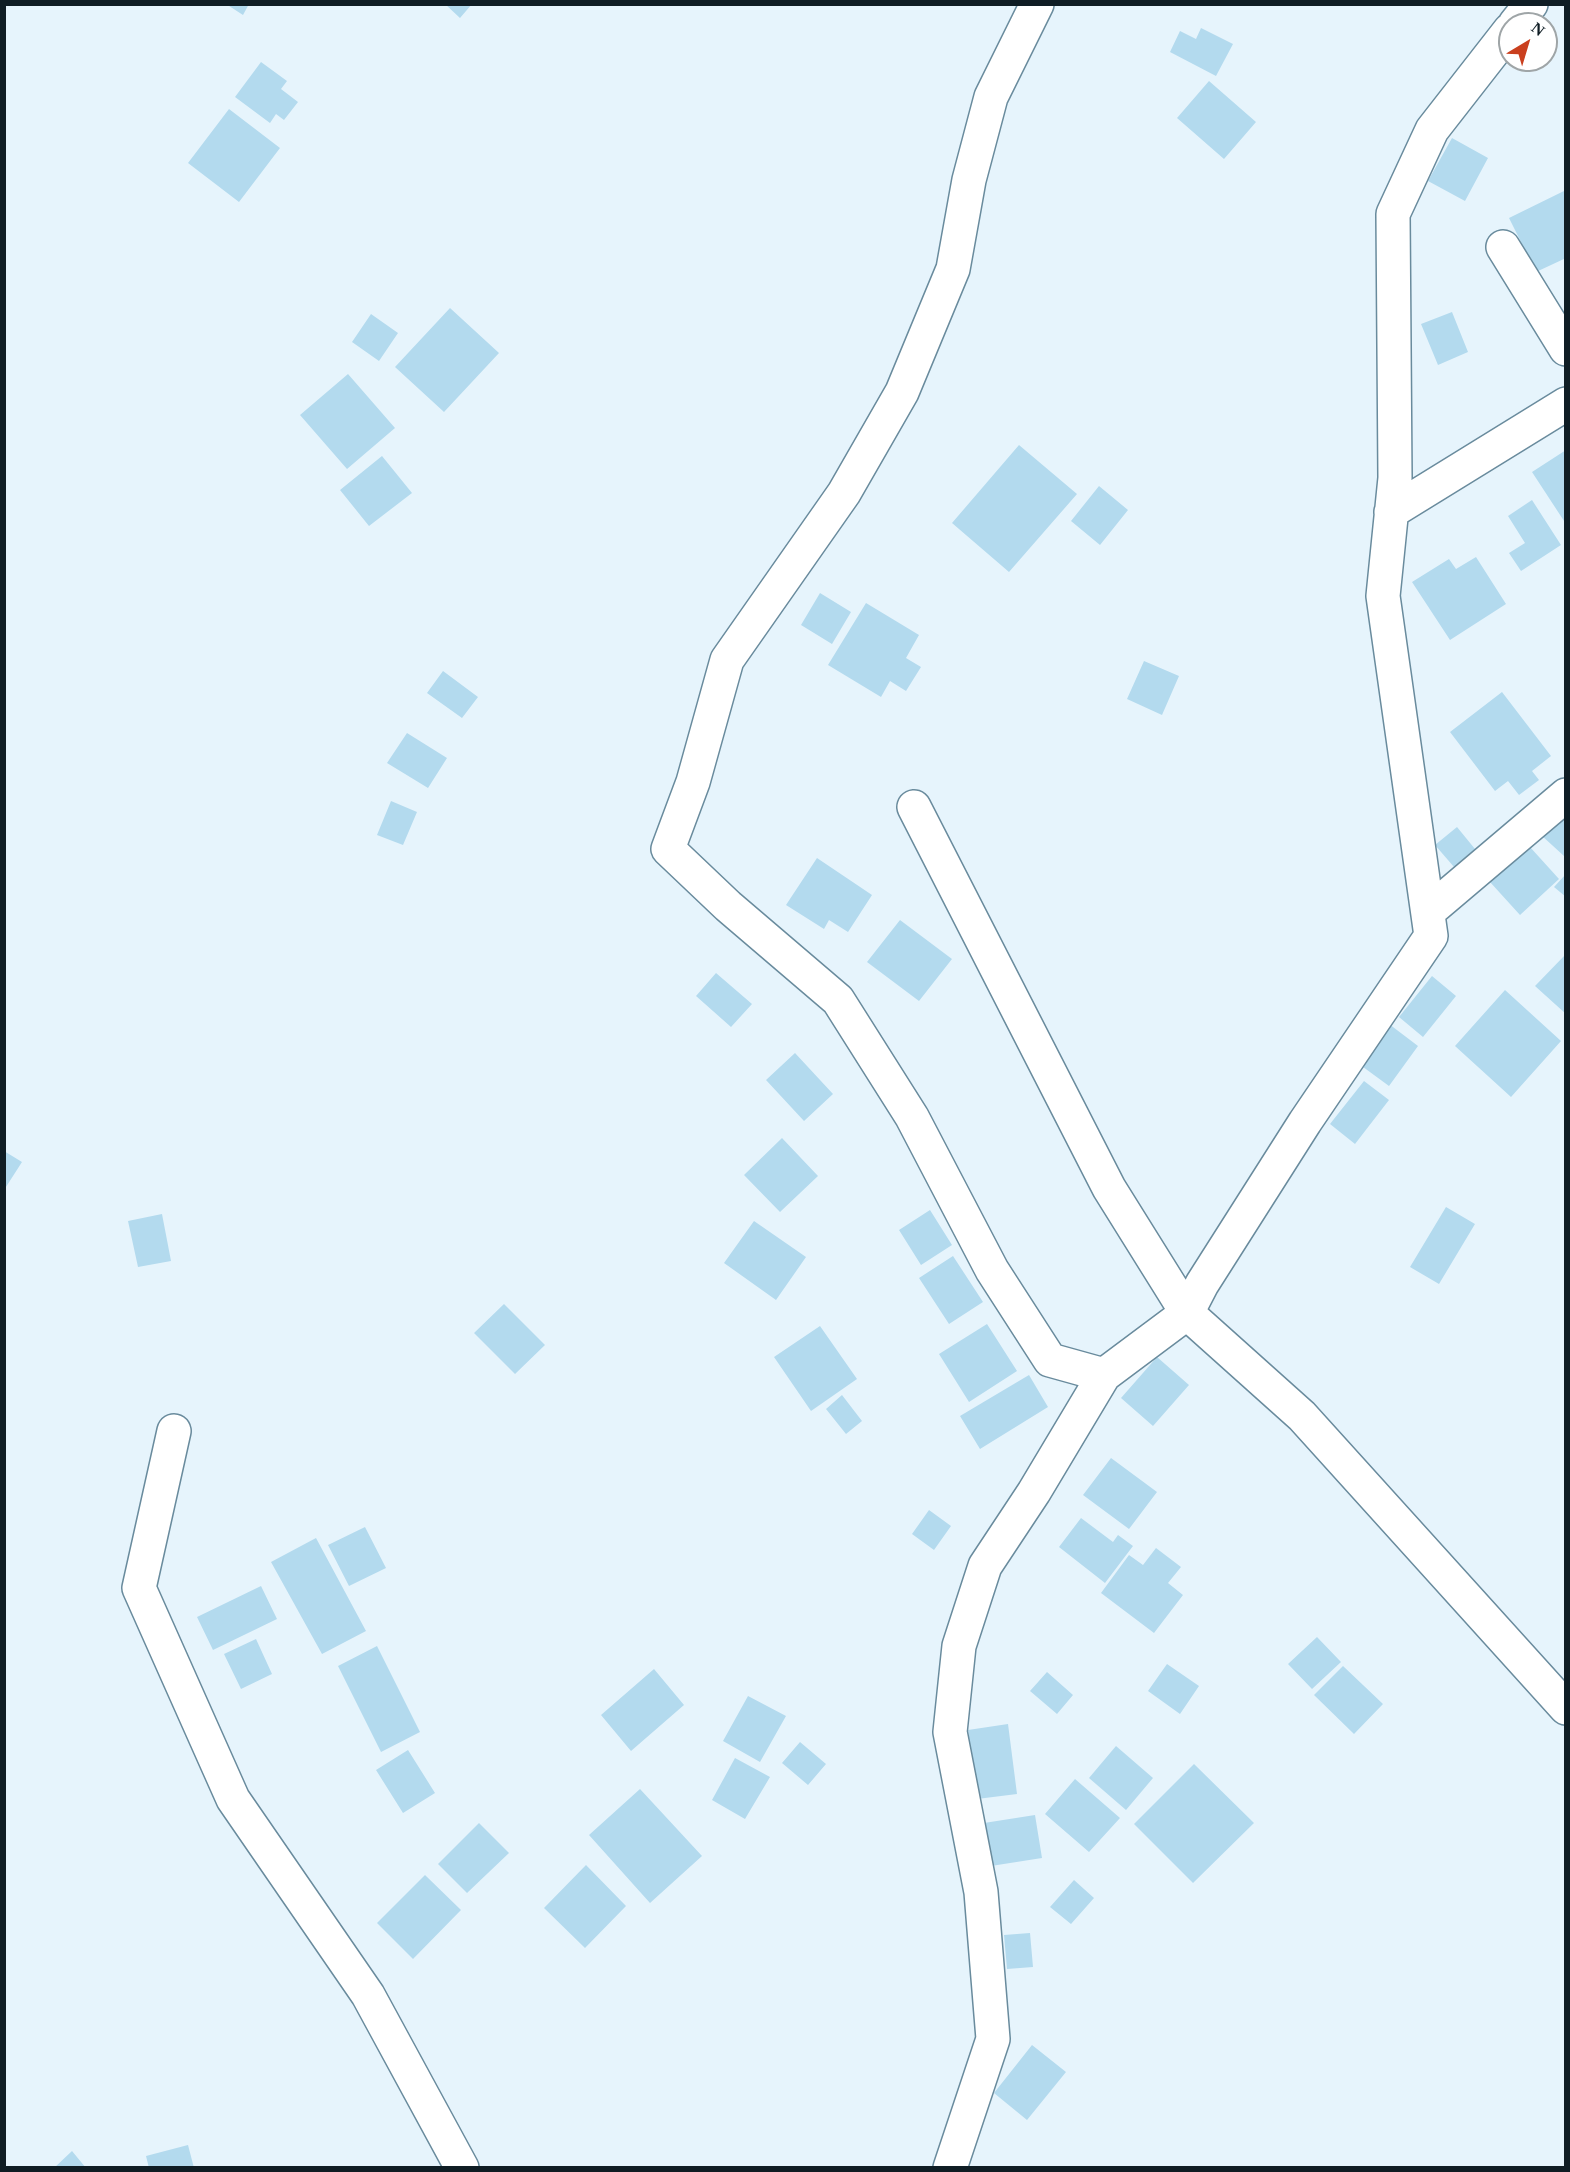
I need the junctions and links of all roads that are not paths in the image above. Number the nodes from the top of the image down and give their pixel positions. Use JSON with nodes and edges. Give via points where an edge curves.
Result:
{"nodes":[{"id":1,"x":1037,"y":4,"type":"edge"},
{"id":2,"x":1498,"y":45,"type":"edge"},
{"id":3,"x":1503,"y":247,"type":"dead end"},
{"id":4,"x":1566,"y":349,"type":"edge"},
{"id":5,"x":1566,"y":404,"type":"edge"},
{"id":6,"x":1391,"y":512,"type":"junction"},
{"id":7,"x":1566,"y":795,"type":"edge"},
{"id":8,"x":914,"y":807,"type":"dead end"},
{"id":9,"x":1428,"y":912,"type":"junction"},
{"id":10,"x":1187,"y":1313,"type":"junction"},
{"id":11,"x":1104,"y":1375,"type":"junction"},
{"id":12,"x":174,"y":1431,"type":"dead end"},
{"id":13,"x":1566,"y":1708,"type":"edge"},
{"id":14,"x":462,"y":2168,"type":"edge"},
{"id":15,"x":950,"y":2168,"type":"edge"}],
"edges":[{"from":1,"to":11,"type":"street","via":[[991,97],[969,180],[953,269],[902,392],[844,493],[728,660],[693,782],[668,849],[838,1000],[912,1117],[992,1270],[1050,1360]]},
{"from":2,"to":6,"type":"street","via":[[1432,130],[1393,214],[1395,478]]},
{"from":3,"to":4,"type":"street"},
{"from":5,"to":6,"type":"street"},
{"from":6,"to":9,"type":"street","via":[[1383,596]]},
{"from":7,"to":9,"type":"street"},
{"from":8,"to":10,"type":"street","via":[[1109,1188]]},
{"from":9,"to":10,"type":"street","via":[[1431,936],[1305,1122]]},
{"from":10,"to":11,"type":"street"},
{"from":10,"to":13,"type":"street","via":[[1302,1416]]},
{"from":11,"to":15,"type":"street","via":[[985,1566],[959,1646],[951,1732],[981,1892],[993,2038]]},
{"from":12,"to":14,"type":"street","via":[[139,1588],[232,1799],[368,1995]]}]}
